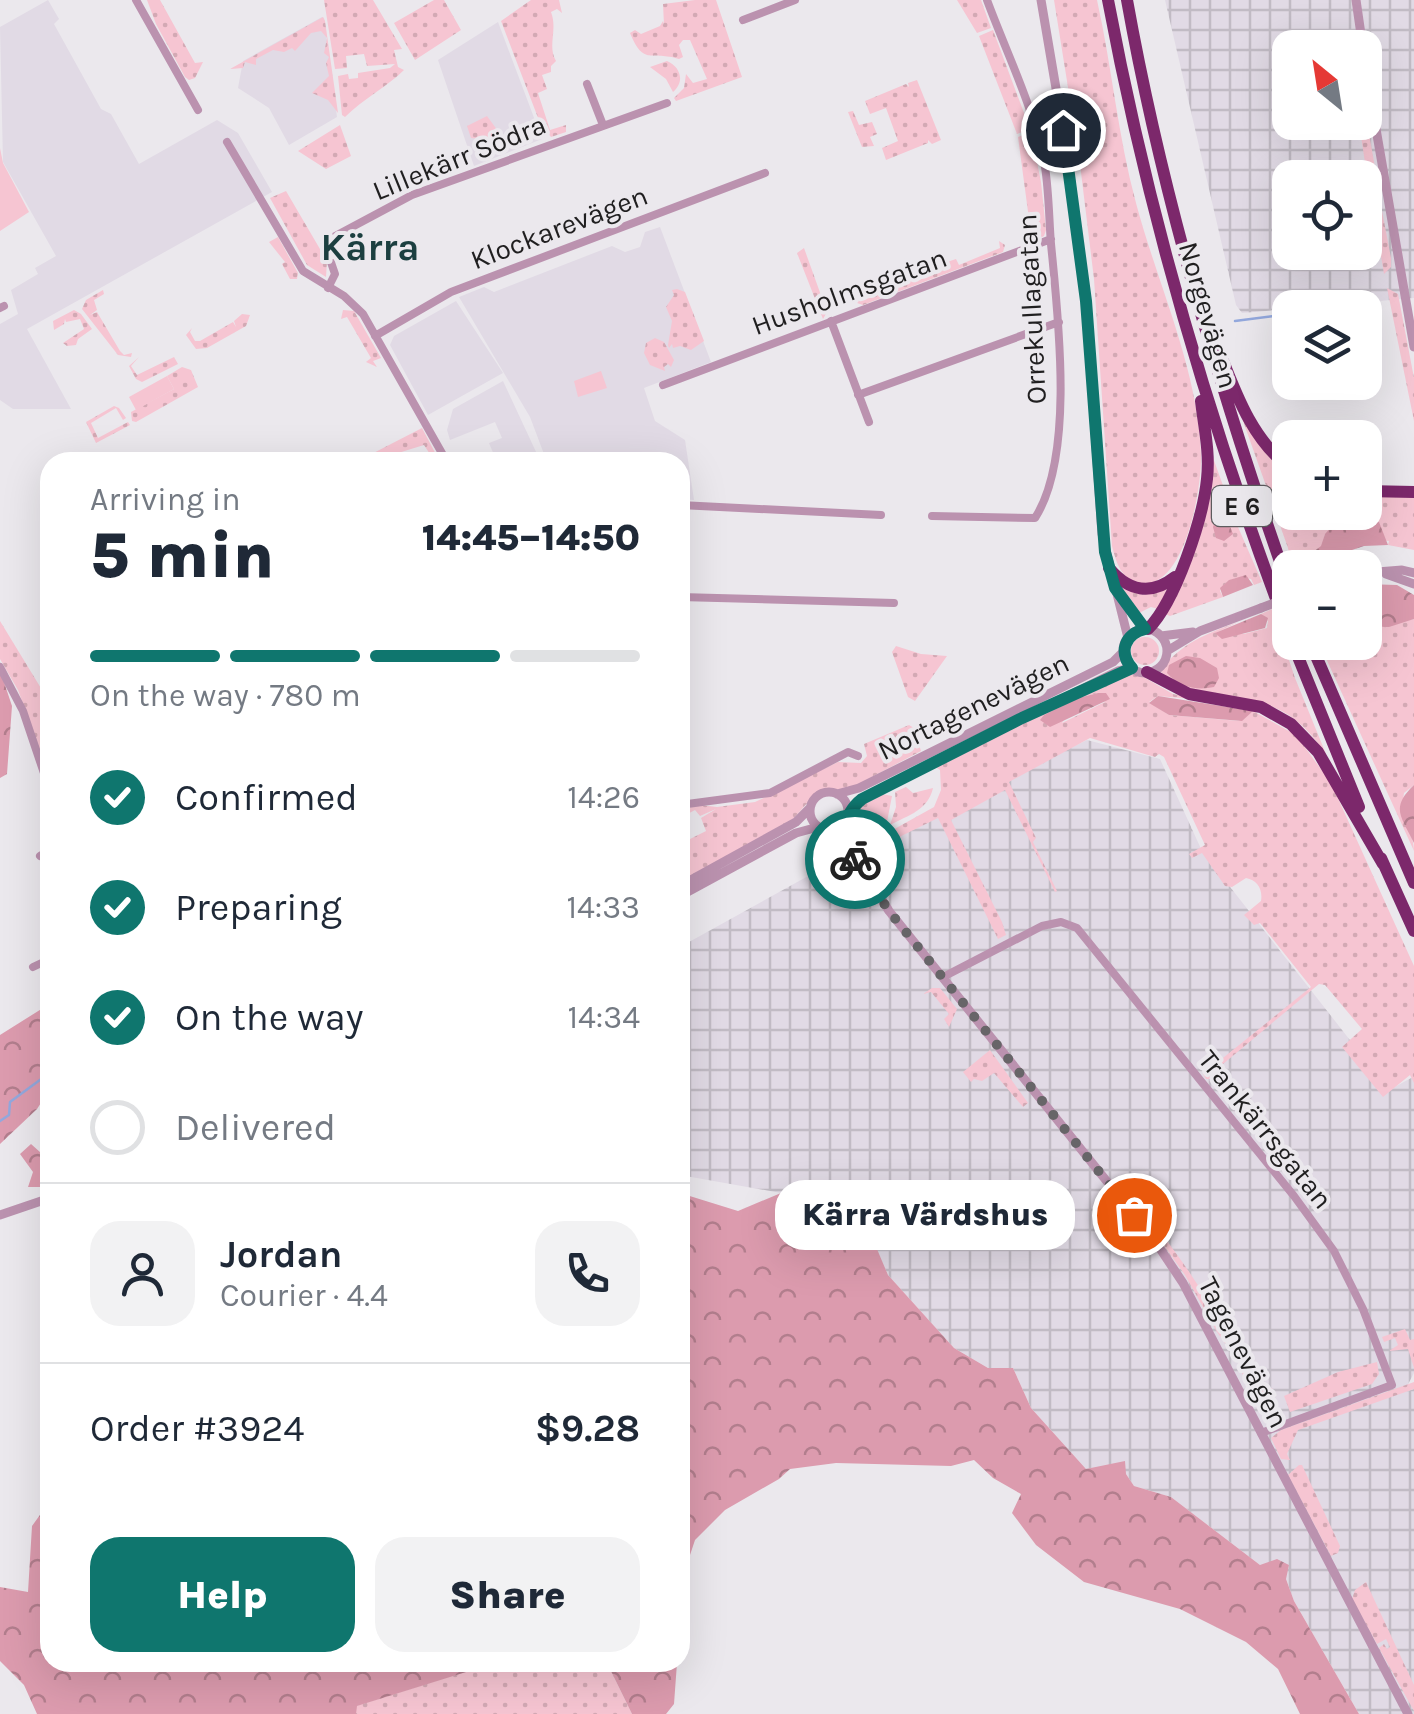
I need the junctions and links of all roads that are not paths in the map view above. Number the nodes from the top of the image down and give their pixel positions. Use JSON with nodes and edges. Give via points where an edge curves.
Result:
{"nodes":[{"id":1,"x":136,"y":0,"type":"edge"},
{"id":2,"x":795,"y":0,"type":"edge"},
{"id":3,"x":987,"y":0,"type":"edge"},
{"id":4,"x":1040,"y":0,"type":"edge"},
{"id":5,"x":1108,"y":0,"type":"edge"},
{"id":6,"x":1127,"y":0,"type":"edge"},
{"id":7,"x":1356,"y":0,"type":"edge"},
{"id":8,"x":742,"y":20,"type":"dead end"},
{"id":9,"x":1360,"y":30,"type":"edge"},
{"id":10,"x":587,"y":84,"type":"dead end"},
{"id":11,"x":668,"y":103,"type":"dead end"},
{"id":12,"x":198,"y":110,"type":"dead end"},
{"id":13,"x":603,"y":125,"type":"junction"},
{"id":14,"x":1377,"y":140,"type":"edge"},
{"id":15,"x":227,"y":142,"type":"dead end"},
{"id":16,"x":765,"y":174,"type":"dead end"},
{"id":17,"x":1051,"y":239,"type":"junction"},
{"id":18,"x":1193,"y":285,"type":"junction"},
{"id":19,"x":328,"y":288,"type":"junction"},
{"id":20,"x":831,"y":320,"type":"junction"},
{"id":21,"x":1059,"y":322,"type":"junction"},
{"id":22,"x":375,"y":336,"type":"junction"},
{"id":23,"x":1414,"y":348,"type":"edge"},
{"id":24,"x":1198,"y":374,"type":"junction"},
{"id":25,"x":663,"y":385,"type":"dead end"},
{"id":26,"x":858,"y":395,"type":"junction"},
{"id":27,"x":869,"y":422,"type":"dead end"},
{"id":28,"x":441,"y":452,"type":"edge"},
{"id":29,"x":1272,"y":452,"type":"edge"},
{"id":30,"x":1382,"y":491,"type":"edge"},
{"id":31,"x":1414,"y":492,"type":"edge"},
{"id":32,"x":690,"y":505,"type":"edge"},
{"id":33,"x":881,"y":515,"type":"dead end"},
{"id":34,"x":932,"y":516,"type":"dead end"},
{"id":35,"x":1275,"y":550,"type":"edge"},
{"id":36,"x":1109,"y":568,"type":"junction"},
{"id":37,"x":1382,"y":571,"type":"edge"},
{"id":38,"x":1382,"y":572,"type":"edge"},
{"id":39,"x":1414,"y":573,"type":"edge"},
{"id":40,"x":1177,"y":576,"type":"junction"},
{"id":41,"x":1414,"y":584,"type":"edge"},
{"id":42,"x":1115,"y":588,"type":"junction"},
{"id":43,"x":1272,"y":588,"type":"edge"},
{"id":44,"x":690,"y":597,"type":"edge"},
{"id":45,"x":1272,"y":603,"type":"edge"},
{"id":46,"x":894,"y":604,"type":"dead end"},
{"id":47,"x":1146,"y":629,"type":"junction"},
{"id":48,"x":1200,"y":631,"type":"junction"},
{"id":49,"x":1161,"y":636,"type":"junction"},
{"id":50,"x":1128,"y":638,"type":"junction"},
{"id":51,"x":1124,"y":651,"type":"junction"},
{"id":52,"x":1167,"y":651,"type":"junction"},
{"id":53,"x":1299,"y":660,"type":"edge"},
{"id":54,"x":1318,"y":660,"type":"edge"},
{"id":55,"x":0,"y":667,"type":"edge"},
{"id":56,"x":1132,"y":668,"type":"junction"},
{"id":57,"x":1148,"y":672,"type":"junction"},
{"id":58,"x":858,"y":756,"type":"dead end"},
{"id":59,"x":40,"y":761,"type":"edge"},
{"id":60,"x":837,"y":794,"type":"junction"},
{"id":61,"x":690,"y":803,"type":"edge"},
{"id":62,"x":810,"y":810,"type":"junction"},
{"id":63,"x":846,"y":816,"type":"junction"},
{"id":64,"x":823,"y":829,"type":"junction"},
{"id":65,"x":850,"y":850,"type":"junction"},
{"id":66,"x":1383,"y":864,"type":"junction"},
{"id":67,"x":690,"y":880,"type":"edge"},
{"id":68,"x":1414,"y":883,"type":"edge"},
{"id":69,"x":690,"y":891,"type":"edge"},
{"id":70,"x":1414,"y":931,"type":"edge"},
{"id":71,"x":40,"y":964,"type":"edge"},
{"id":72,"x":33,"y":967,"type":"dead end"},
{"id":73,"x":943,"y":977,"type":"junction"},
{"id":74,"x":40,"y":1201,"type":"edge"},
{"id":75,"x":0,"y":1215,"type":"edge"},
{"id":76,"x":1261,"y":1433,"type":"junction"},
{"id":77,"x":1408,"y":1714,"type":"edge"}],
"edges":[{"from":1,"to":12,"type":"street"},
{"from":2,"to":8,"type":"street"},
{"from":3,"to":17,"type":"street","name":"Orrekullagatan","via":[[1034,126]]},
{"from":4,"to":36,"type":"street","via":[[1080,242]]},
{"from":5,"to":24,"type":"highway","name":"Norgevägen","number":"E 6"},
{"from":6,"to":18,"type":"highway","name":"Norgevägen","number":"E 6"},
{"from":7,"to":9,"type":"street"},
{"from":10,"to":13,"type":"street"},
{"from":11,"to":13,"type":"street","name":"Lillekärr Södra"},
{"from":13,"to":19,"type":"street","name":"Lillekärr Södra","via":[[401,199],[324,242],[335,274]]},
{"from":14,"to":23,"type":"street"},
{"from":15,"to":19,"type":"street","via":[[303,271]]},
{"from":16,"to":22,"type":"street","name":"Klockarevägen","via":[[451,292]]},
{"from":17,"to":20,"type":"street","name":"Husholmsgatan"},
{"from":17,"to":21,"type":"street","name":"Orrekullagatan"},
{"from":18,"to":29,"type":"highway","via":[[1249,420]]},
{"from":18,"to":35,"type":"highway","name":"Norgevägen","number":"E 6"},
{"from":19,"to":22,"type":"street","via":[[358,308]]},
{"from":20,"to":25,"type":"street","name":"Husholmsgatan"},
{"from":20,"to":26,"type":"street"},
{"from":21,"to":26,"type":"street"},
{"from":21,"to":34,"type":"street","name":"Orrekullagatan","via":[[1056,441],[1038,514]]},
{"from":22,"to":28,"type":"street"},
{"from":24,"to":40,"type":"highway","via":[[1207,479]]},
{"from":24,"to":43,"type":"highway","name":"Norgevägen","number":"E 6"},
{"from":26,"to":27,"type":"street"},
{"from":30,"to":31,"type":"highway"},
{"from":32,"to":33,"type":"street"},
{"from":36,"to":40,"type":"highway","via":[[1140,590]]},
{"from":36,"to":42,"type":"street"},
{"from":37,"to":39,"type":"street"},
{"from":38,"to":41,"type":"street"},
{"from":40,"to":47,"type":"highway","via":[[1160,615]]},
{"from":42,"to":47,"type":"street"},
{"from":42,"to":50,"type":"street"},
{"from":44,"to":46,"type":"street"},
{"from":45,"to":48,"type":"street","bridge":true},
{"from":47,"to":49,"type":"street"},
{"from":47,"to":50,"type":"street"},
{"from":48,"to":49,"type":"street"},
{"from":48,"to":52,"type":"street"},
{"from":49,"to":52,"type":"street"},
{"from":50,"to":51,"type":"street"},
{"from":51,"to":56,"type":"street"},
{"from":51,"to":60,"type":"street","name":"Nortagenevägen"},
{"from":52,"to":57,"type":"street","via":[[1163,664]]},
{"from":53,"to":66,"type":"highway","name":"Norgevägen","number":"E 6"},
{"from":54,"to":68,"type":"highway"},
{"from":55,"to":59,"type":"street"},
{"from":56,"to":57,"type":"street"},
{"from":56,"to":63,"type":"street","name":"Nortagenevägen","via":[[917,770],[862,799]]},
{"from":57,"to":66,"type":"highway","via":[[1175,689],[1262,708],[1291,724],[1318,752]]},
{"from":58,"to":61,"type":"street","via":[[848,752],[770,793]]},
{"from":60,"to":62,"type":"street","name":"Nortagenevägen","via":[[819,794]]},
{"from":60,"to":63,"type":"street"},
{"from":62,"to":64,"type":"street"},
{"from":62,"to":67,"type":"street","name":"Nortagenevägen"},
{"from":63,"to":64,"type":"street","name":"Nortagenevägen","via":[[838,828]]},
{"from":63,"to":65,"type":"street","name":"Tagenevägen"},
{"from":64,"to":65,"type":"street","name":"Tagenevägen"},
{"from":64,"to":69,"type":"street","name":"Nortagenevägen","via":[[796,833]]},
{"from":65,"to":73,"type":"street","name":"Tagenevägen"},
{"from":66,"to":70,"type":"highway","name":"Norgevägen","number":"E 6"},
{"from":71,"to":72,"type":"street"},
{"from":73,"to":76,"type":"street","name":"Tagenevägen","via":[[1155,1241],[1205,1321]]},
{"from":73,"to":76,"type":"street","name":"Trankärrsgatan","via":[[1042,926],[1061,922],[1077,928],[1334,1252],[1392,1385]]},
{"from":74,"to":75,"type":"street"},
{"from":76,"to":77,"type":"street","name":"Tagenevägen"}]}
